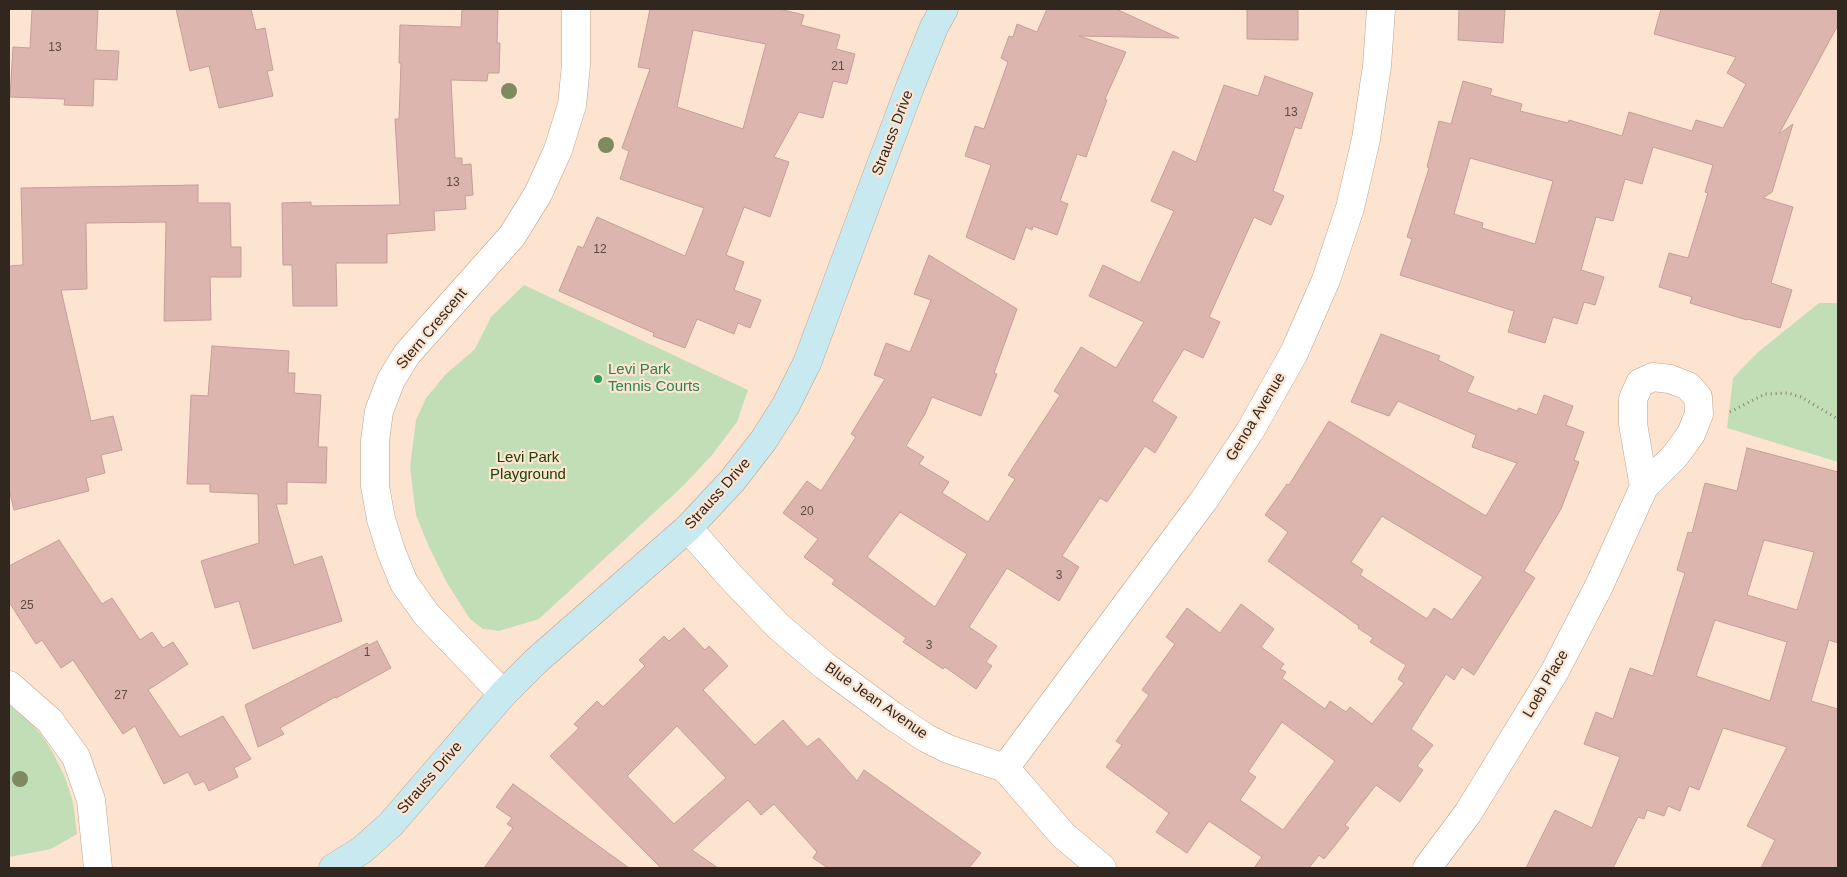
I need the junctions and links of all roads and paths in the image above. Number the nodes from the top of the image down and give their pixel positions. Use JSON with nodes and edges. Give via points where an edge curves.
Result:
{"nodes":[{"id":1,"x":576,"y":9,"type":"edge"},
{"id":2,"x":944,"y":9,"type":"edge"},
{"id":3,"x":1381,"y":9,"type":"edge"},
{"id":4,"x":1838,"y":420,"type":"edge"},
{"id":5,"x":1691,"y":434,"type":"junction"},
{"id":6,"x":1644,"y":487,"type":"junction"},
{"id":7,"x":688,"y":528,"type":"junction"},
{"id":8,"x":9,"y":684,"type":"edge"},
{"id":9,"x":503,"y":694,"type":"junction"},
{"id":10,"x":1005,"y":768,"type":"junction"},
{"id":11,"x":98,"y":868,"type":"edge"},
{"id":12,"x":332,"y":868,"type":"edge"},
{"id":13,"x":1102,"y":868,"type":"edge"},
{"id":14,"x":1428,"y":868,"type":"edge"}],
"edges":[{"from":1,"to":9,"type":"street","name":"Stern Crescent","via":[[572,105],[558,150],[538,194],[512,236],[407,354],[391,380],[379,411],[375,441],[375,486],[381,519],[404,583],[427,615]]},
{"from":2,"to":7,"type":"street","name":"Strauss Drive","via":[[910,87],[807,363],[763,441],[732,481]]},
{"from":3,"to":10,"type":"street","name":"Genoa Avenue","via":[[1366,139],[1350,208],[1326,280],[1294,353],[1250,431],[1204,500]]},
{"from":4,"to":5,"type":"path","via":[[1788,393],[1765,394]]},
{"from":5,"to":6,"type":"street","name":"Loeb Place","via":[[1675,456]]},
{"from":5,"to":6,"type":"street","name":"Loeb Place","via":[[1699,414],[1698,397],[1688,386],[1652,377],[1640,383],[1633,399],[1633,424]]},
{"from":6,"to":14,"type":"street","name":"Loeb Place","via":[[1600,586],[1555,671],[1468,812]]},
{"from":7,"to":9,"type":"street","name":"Strauss Drive","via":[[536,661]]},
{"from":7,"to":10,"type":"street","name":"Blue Jean Avenue","via":[[779,627],[855,688],[926,738]]},
{"from":8,"to":11,"type":"street","via":[[50,721],[76,756],[91,800]]},
{"from":9,"to":12,"type":"street","name":"Strauss Drive","via":[[391,824],[362,850]]},
{"from":10,"to":13,"type":"street","via":[[1062,835]]}]}
